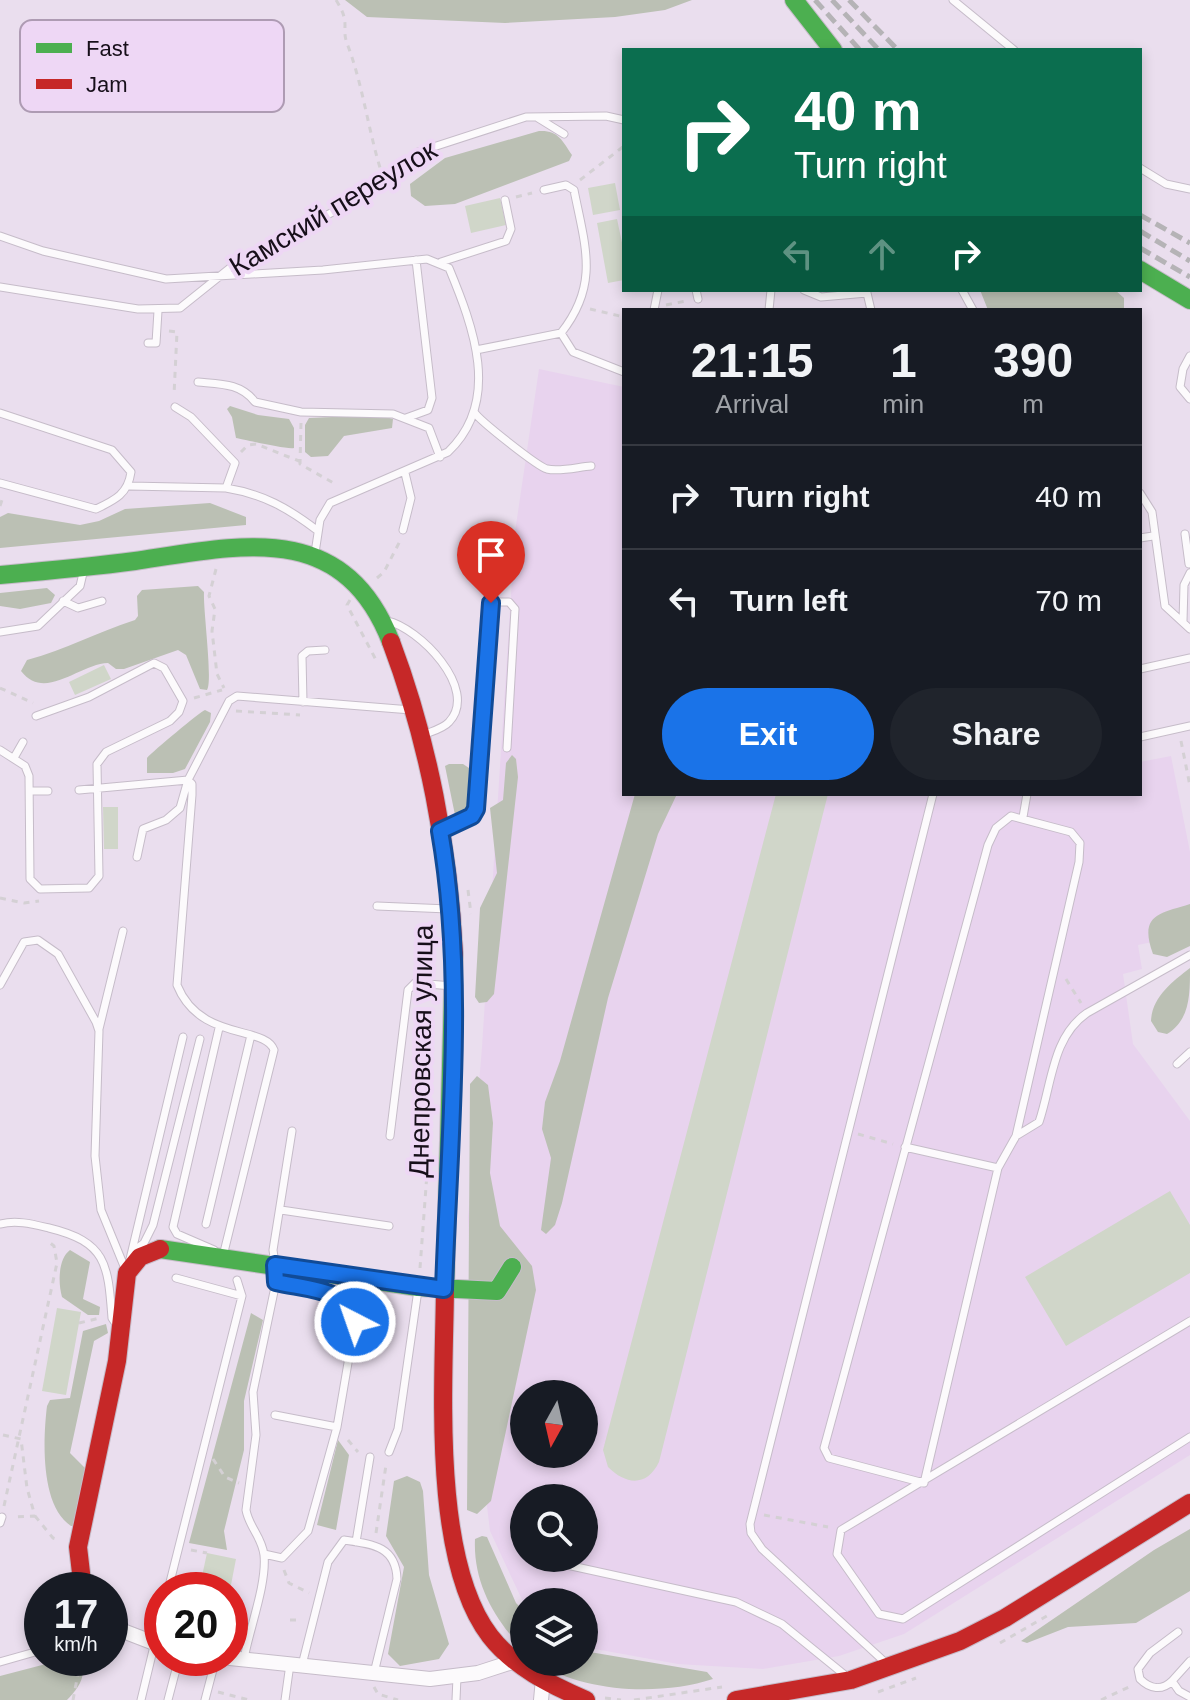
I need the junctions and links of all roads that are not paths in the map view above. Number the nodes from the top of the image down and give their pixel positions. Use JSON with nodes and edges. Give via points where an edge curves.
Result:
{"nodes":[{"id":1,"x":794,"y":0,"type":"edge"},
{"id":2,"x":953,"y":0,"type":"edge"},
{"id":3,"x":831,"y":48,"type":"edge"},
{"id":4,"x":1012,"y":48,"type":"edge"},
{"id":5,"x":536,"y":116,"type":"junction"},
{"id":6,"x":622,"y":120,"type":"edge"},
{"id":7,"x":564,"y":134,"type":"dead end"},
{"id":8,"x":1142,"y":169,"type":"edge"},
{"id":9,"x":1190,"y":189,"type":"edge"},
{"id":10,"x":544,"y":190,"type":"road end"},
{"id":11,"x":505,"y":200,"type":"road end"},
{"id":12,"x":0,"y":236,"type":"edge"},
{"id":13,"x":416,"y":260,"type":"junction"},
{"id":14,"x":441,"y":262,"type":"junction"},
{"id":15,"x":1142,"y":271,"type":"edge"},
{"id":16,"x":220,"y":274,"type":"junction"},
{"id":17,"x":0,"y":287,"type":"edge"},
{"id":18,"x":809,"y":292,"type":"edge"},
{"id":19,"x":1190,"y":300,"type":"edge"},
{"id":20,"x":871,"y":308,"type":"edge"},
{"id":21,"x":158,"y":311,"type":"junction"},
{"id":22,"x":561,"y":333,"type":"junction"},
{"id":23,"x":148,"y":343,"type":"dead end"},
{"id":24,"x":476,"y":350,"type":"junction"},
{"id":25,"x":1190,"y":356,"type":"edge"},
{"id":26,"x":622,"y":371,"type":"edge"},
{"id":27,"x":198,"y":382,"type":"dead end"},
{"id":28,"x":1190,"y":399,"type":"edge"},
{"id":29,"x":175,"y":407,"type":"dead end"},
{"id":30,"x":474,"y":412,"type":"junction"},
{"id":31,"x":0,"y":413,"type":"edge"},
{"id":32,"x":406,"y":418,"type":"junction"},
{"id":33,"x":440,"y":457,"type":"junction"},
{"id":34,"x":591,"y":466,"type":"dead end"},
{"id":35,"x":405,"y":473,"type":"junction"},
{"id":36,"x":0,"y":483,"type":"edge"},
{"id":37,"x":129,"y":486,"type":"junction"},
{"id":38,"x":226,"y":488,"type":"junction"},
{"id":39,"x":1142,"y":496,"type":"edge"},
{"id":40,"x":403,"y":530,"type":"dead end"},
{"id":41,"x":318,"y":531,"type":"junction"},
{"id":42,"x":1185,"y":534,"type":"dead end"},
{"id":43,"x":1153,"y":536,"type":"junction"},
{"id":44,"x":1142,"y":538,"type":"edge"},
{"id":45,"x":315,"y":555,"type":"junction"},
{"id":46,"x":84,"y":567,"type":"junction"},
{"id":47,"x":1189,"y":569,"type":"edge"},
{"id":48,"x":0,"y":575,"type":"edge"},
{"id":49,"x":63,"y":601,"type":"junction"},
{"id":50,"x":102,"y":601,"type":"dead end"},
{"id":51,"x":382,"y":621,"type":"junction"},
{"id":52,"x":1188,"y":627,"type":"edge"},
{"id":53,"x":0,"y":632,"type":"edge"},
{"id":54,"x":325,"y":650,"type":"dead end"},
{"id":55,"x":1190,"y":658,"type":"edge"},
{"id":56,"x":1142,"y":669,"type":"edge"},
{"id":57,"x":303,"y":702,"type":"junction"},
{"id":58,"x":413,"y":710,"type":"junction"},
{"id":59,"x":36,"y":716,"type":"dead end"},
{"id":60,"x":1190,"y":726,"type":"edge"},
{"id":61,"x":419,"y":737,"type":"junction"},
{"id":62,"x":1142,"y":737,"type":"edge"},
{"id":63,"x":23,"y":742,"type":"dead end"},
{"id":64,"x":507,"y":748,"type":"dead end"},
{"id":65,"x":0,"y":750,"type":"edge"},
{"id":66,"x":15,"y":756,"type":"junction"},
{"id":67,"x":188,"y":780,"type":"junction"},
{"id":68,"x":79,"y":790,"type":"dead end"},
{"id":69,"x":97,"y":790,"type":"junction"},
{"id":70,"x":30,"y":791,"type":"junction"},
{"id":71,"x":48,"y":791,"type":"dead end"},
{"id":72,"x":932,"y":796,"type":"edge"},
{"id":73,"x":1027,"y":796,"type":"edge"},
{"id":74,"x":1023,"y":817,"type":"junction"},
{"id":75,"x":440,"y":831,"type":"junction"},
{"id":76,"x":137,"y":857,"type":"dead end"},
{"id":77,"x":377,"y":906,"type":"dead end"},
{"id":78,"x":450,"y":909,"type":"junction"},
{"id":79,"x":123,"y":931,"type":"dead end"},
{"id":80,"x":1190,"y":955,"type":"edge"},
{"id":81,"x":0,"y":985,"type":"edge"},
{"id":82,"x":455,"y":987,"type":"junction"},
{"id":83,"x":219,"y":1028,"type":"junction"},
{"id":84,"x":99,"y":1031,"type":"junction"},
{"id":85,"x":251,"y":1035,"type":"junction"},
{"id":86,"x":183,"y":1037,"type":"dead end"},
{"id":87,"x":200,"y":1039,"type":"dead end"},
{"id":88,"x":1190,"y":1052,"type":"edge"},
{"id":89,"x":1177,"y":1064,"type":"dead end"},
{"id":90,"x":292,"y":1131,"type":"dead end"},
{"id":91,"x":390,"y":1136,"type":"dead end"},
{"id":92,"x":1016,"y":1136,"type":"junction"},
{"id":93,"x":905,"y":1147,"type":"junction"},
{"id":94,"x":998,"y":1168,"type":"junction"},
{"id":95,"x":281,"y":1210,"type":"junction"},
{"id":96,"x":0,"y":1224,"type":"edge"},
{"id":97,"x":206,"y":1224,"type":"dead end"},
{"id":98,"x":389,"y":1226,"type":"dead end"},
{"id":99,"x":223,"y":1257,"type":"junction"},
{"id":100,"x":129,"y":1264,"type":"junction"},
{"id":101,"x":512,"y":1267,"type":"dead end"},
{"id":102,"x":276,"y":1274,"type":"junction"},
{"id":103,"x":176,"y":1278,"type":"dead end"},
{"id":104,"x":237,"y":1280,"type":"dead end"},
{"id":105,"x":418,"y":1287,"type":"junction"},
{"id":106,"x":444,"y":1289,"type":"junction"},
{"id":107,"x":242,"y":1296,"type":"junction"},
{"id":108,"x":1190,"y":1321,"type":"edge"},
{"id":109,"x":116,"y":1322,"type":"junction"},
{"id":110,"x":275,"y":1415,"type":"dead end"},
{"id":111,"x":337,"y":1427,"type":"junction"},
{"id":112,"x":1190,"y":1437,"type":"edge"},
{"id":113,"x":389,"y":1452,"type":"dead end"},
{"id":114,"x":370,"y":1457,"type":"dead end"},
{"id":115,"x":924,"y":1483,"type":"junction"},
{"id":116,"x":1190,"y":1503,"type":"edge"},
{"id":117,"x":356,"y":1542,"type":"junction"},
{"id":118,"x":264,"y":1554,"type":"junction"},
{"id":119,"x":79,"y":1572,"type":"edge"},
{"id":120,"x":173,"y":1572,"type":"edge"},
{"id":121,"x":598,"y":1572,"type":"edge"},
{"id":122,"x":248,"y":1616,"type":"edge"},
{"id":123,"x":1178,"y":1632,"type":"dead end"},
{"id":124,"x":24,"y":1655,"type":"edge"},
{"id":125,"x":510,"y":1655,"type":"edge"},
{"id":126,"x":248,"y":1659,"type":"edge"},
{"id":127,"x":1190,"y":1661,"type":"edge"},
{"id":128,"x":0,"y":1662,"type":"edge"},
{"id":129,"x":510,"y":1662,"type":"edge"},
{"id":130,"x":296,"y":1664,"type":"junction"},
{"id":131,"x":890,"y":1667,"type":"junction"},
{"id":132,"x":374,"y":1673,"type":"junction"},
{"id":133,"x":148,"y":1676,"type":"edge"},
{"id":134,"x":174,"y":1676,"type":"edge"},
{"id":135,"x":212,"y":1676,"type":"edge"},
{"id":136,"x":538,"y":1676,"type":"edge"},
{"id":137,"x":457,"y":1677,"type":"junction"},
{"id":138,"x":543,"y":1679,"type":"junction"},
{"id":139,"x":851,"y":1680,"type":"junction"},
{"id":140,"x":1172,"y":1681,"type":"junction"},
{"id":141,"x":1190,"y":1697,"type":"edge"},
{"id":142,"x":141,"y":1700,"type":"edge"},
{"id":143,"x":168,"y":1700,"type":"edge"},
{"id":144,"x":205,"y":1700,"type":"edge"},
{"id":145,"x":285,"y":1700,"type":"edge"},
{"id":146,"x":456,"y":1700,"type":"edge"},
{"id":147,"x":541,"y":1700,"type":"edge"},
{"id":148,"x":586,"y":1700,"type":"edge"},
{"id":149,"x":736,"y":1700,"type":"edge"}],
"edges":[{"from":1,"to":3,"type":"main road"},
{"from":2,"to":4,"type":"lane"},
{"from":5,"to":6,"type":"lane","name":"Камский переулок"},
{"from":5,"to":7,"type":"lane"},
{"from":5,"to":16,"type":"lane","name":"Камский переулок","via":[[418,152],[384,184]]},
{"from":8,"to":9,"type":"lane","via":[[1166,184]]},
{"from":10,"to":22,"type":"lane","via":[[570,186],[589,268],[578,306]]},
{"from":11,"to":14,"type":"lane","via":[[511,229],[506,241]]},
{"from":12,"to":16,"type":"lane","via":[[166,279]]},
{"from":13,"to":14,"type":"lane","name":"Камский переулок"},
{"from":13,"to":16,"type":"lane","name":"Камский переулок"},
{"from":13,"to":32,"type":"lane","via":[[432,398],[428,410]]},
{"from":14,"to":24,"type":"lane","via":[[461,296]]},
{"from":15,"to":19,"type":"main road"},
{"from":16,"to":21,"type":"lane","via":[[180,308]]},
{"from":17,"to":21,"type":"lane"},
{"from":18,"to":20,"type":"lane","via":[[821,297],[867,293]]},
{"from":21,"to":23,"type":"lane","via":[[156,343]]},
{"from":22,"to":24,"type":"lane"},
{"from":22,"to":26,"type":"lane","via":[[573,352]]},
{"from":24,"to":30,"type":"lane","via":[[480,367]]},
{"from":25,"to":28,"type":"lane","via":[[1180,387]]},
{"from":27,"to":32,"type":"lane","via":[[237,387],[255,402],[301,412],[374,411]]},
{"from":29,"to":38,"type":"lane","via":[[235,463]]},
{"from":30,"to":33,"type":"lane","via":[[462,436]]},
{"from":30,"to":34,"type":"lane","via":[[533,463],[550,470]]},
{"from":31,"to":37,"type":"lane","via":[[118,453],[131,472]]},
{"from":32,"to":33,"type":"lane","via":[[429,428]]},
{"from":33,"to":35,"type":"lane"},
{"from":35,"to":40,"type":"lane","via":[[411,498]]},
{"from":35,"to":41,"type":"lane","via":[[323,510]]},
{"from":36,"to":37,"type":"lane","via":[[96,509]]},
{"from":37,"to":38,"type":"lane"},
{"from":38,"to":41,"type":"lane","via":[[274,501]]},
{"from":39,"to":43,"type":"lane","via":[[1152,512]]},
{"from":41,"to":45,"type":"lane"},
{"from":42,"to":47,"type":"lane"},
{"from":43,"to":44,"type":"lane"},
{"from":43,"to":52,"type":"lane","via":[[1165,606]]},
{"from":45,"to":46,"type":"main road","name":"Днепровская улица","via":[[253,547]]},
{"from":45,"to":51,"type":"main road","name":"Днепровская улица","via":[[352,577]]},
{"from":46,"to":48,"type":"main road","name":"Днепровская улица"},
{"from":46,"to":49,"type":"lane","via":[[83,583]]},
{"from":47,"to":52,"type":"lane"},
{"from":49,"to":50,"type":"lane","via":[[78,608]]},
{"from":49,"to":53,"type":"lane","via":[[38,626]]},
{"from":51,"to":58,"type":"main road","name":"Днепровская улица"},
{"from":51,"to":61,"type":"lane","via":[[398,624],[422,641],[454,683],[449,724]]},
{"from":54,"to":57,"type":"lane","via":[[302,656]]},
{"from":55,"to":56,"type":"lane"},
{"from":57,"to":58,"type":"lane"},
{"from":57,"to":67,"type":"lane","via":[[237,696],[229,701]]},
{"from":58,"to":61,"type":"main road","name":"Днепровская улица"},
{"from":59,"to":69,"type":"lane","via":[[89,697],[154,663],[164,668],[183,701],[179,712],[106,752],[97,764]]},
{"from":60,"to":62,"type":"lane"},
{"from":61,"to":75,"type":"main road","name":"Днепровская улица"},
{"from":63,"to":66,"type":"lane"},
{"from":64,"to":75,"type":"lane","via":[[515,609],[509,602],[494,602],[489,608],[476,809]]},
{"from":65,"to":66,"type":"lane"},
{"from":66,"to":70,"type":"lane","via":[[25,766]]},
{"from":67,"to":69,"type":"lane"},
{"from":67,"to":76,"type":"lane","via":[[180,808],[143,829]]},
{"from":67,"to":83,"type":"lane","via":[[192,795],[175,977],[196,1012]]},
{"from":68,"to":69,"type":"lane"},
{"from":69,"to":70,"type":"lane","via":[[99,876],[89,888],[69,890],[40,889],[30,879]]},
{"from":70,"to":71,"type":"lane"},
{"from":72,"to":131,"type":"lane","via":[[751,1533]]},
{"from":73,"to":74,"type":"lane"},
{"from":74,"to":92,"type":"lane","via":[[1071,832],[1080,843]]},
{"from":74,"to":93,"type":"lane","via":[[1002,821],[988,845]]},
{"from":75,"to":78,"type":"main road","name":"Днепровская улица"},
{"from":77,"to":78,"type":"lane"},
{"from":78,"to":82,"type":"main road","name":"Днепровская улица"},
{"from":79,"to":84,"type":"lane"},
{"from":80,"to":92,"type":"lane","via":[[1075,1022],[1062,1040],[1039,1122]]},
{"from":81,"to":84,"type":"lane","via":[[24,942],[38,940],[73,976]]},
{"from":82,"to":91,"type":"lane","via":[[415,983],[408,990]]},
{"from":82,"to":106,"type":"main road","name":"Днепровская улица"},
{"from":83,"to":85,"type":"lane"},
{"from":83,"to":99,"type":"lane","via":[[173,1227]]},
{"from":84,"to":100,"type":"lane","via":[[95,1156],[101,1210]]},
{"from":85,"to":97,"type":"lane"},
{"from":85,"to":99,"type":"lane","via":[[271,1042],[274,1050]]},
{"from":86,"to":100,"type":"lane"},
{"from":87,"to":100,"type":"lane","via":[[153,1225]]},
{"from":88,"to":89,"type":"lane"},
{"from":90,"to":95,"type":"lane"},
{"from":92,"to":94,"type":"lane"},
{"from":93,"to":94,"type":"lane"},
{"from":93,"to":115,"type":"lane","via":[[824,1448],[829,1458]]},
{"from":94,"to":115,"type":"lane"},
{"from":95,"to":98,"type":"lane"},
{"from":95,"to":102,"type":"lane","via":[[273,1250]]},
{"from":96,"to":109,"type":"lane","via":[[24,1222],[90,1244],[109,1274]]},
{"from":99,"to":100,"type":"main road","via":[[159,1249]]},
{"from":99,"to":102,"type":"main road"},
{"from":100,"to":109,"type":"main road"},
{"from":101,"to":106,"type":"main road","via":[[497,1291]]},
{"from":102,"to":105,"type":"main road"},
{"from":102,"to":111,"type":"lane","via":[[351,1306],[355,1322]]},
{"from":102,"to":118,"type":"lane","via":[[253,1392],[256,1435],[248,1487],[248,1519]]},
{"from":103,"to":107,"type":"lane"},
{"from":104,"to":107,"type":"lane"},
{"from":105,"to":106,"type":"main road"},
{"from":105,"to":113,"type":"lane","via":[[398,1429]]},
{"from":106,"to":125,"type":"main road","name":"Днепровская улица","via":[[451,1525],[480,1619]]},
{"from":107,"to":120,"type":"lane"},
{"from":108,"to":115,"type":"lane"},
{"from":109,"to":119,"type":"main road","via":[[117,1361],[78,1547]]},
{"from":110,"to":111,"type":"lane"},
{"from":111,"to":118,"type":"lane","via":[[306,1535],[282,1558]]},
{"from":112,"to":115,"type":"lane","via":[[903,1619],[879,1614],[837,1554],[841,1530]]},
{"from":114,"to":117,"type":"lane"},
{"from":116,"to":131,"type":"main road","via":[[1005,1618]]},
{"from":117,"to":130,"type":"lane","via":[[344,1540],[334,1550]]},
{"from":117,"to":132,"type":"lane","via":[[385,1549],[397,1566]]},
{"from":118,"to":122,"type":"lane"},
{"from":121,"to":139,"type":"lane","via":[[736,1602],[798,1634]]},
{"from":123,"to":140,"type":"lane","via":[[1138,1669],[1142,1682],[1160,1688]]},
{"from":124,"to":128,"type":"lane"},
{"from":126,"to":130,"type":"street"},
{"from":127,"to":140,"type":"lane"},
{"from":129,"to":137,"type":"street"},
{"from":130,"to":132,"type":"street"},
{"from":130,"to":145,"type":"lane"},
{"from":131,"to":139,"type":"main road"},
{"from":132,"to":137,"type":"street"},
{"from":133,"to":142,"type":"lane"},
{"from":134,"to":143,"type":"lane"},
{"from":135,"to":144,"type":"lane"},
{"from":136,"to":138,"type":"main road","name":"Днепровская улица"},
{"from":137,"to":146,"type":"lane"},
{"from":138,"to":147,"type":"street"},
{"from":138,"to":148,"type":"main road","name":"Днепровская улица"},
{"from":139,"to":149,"type":"main road"},
{"from":140,"to":141,"type":"lane"}]}
